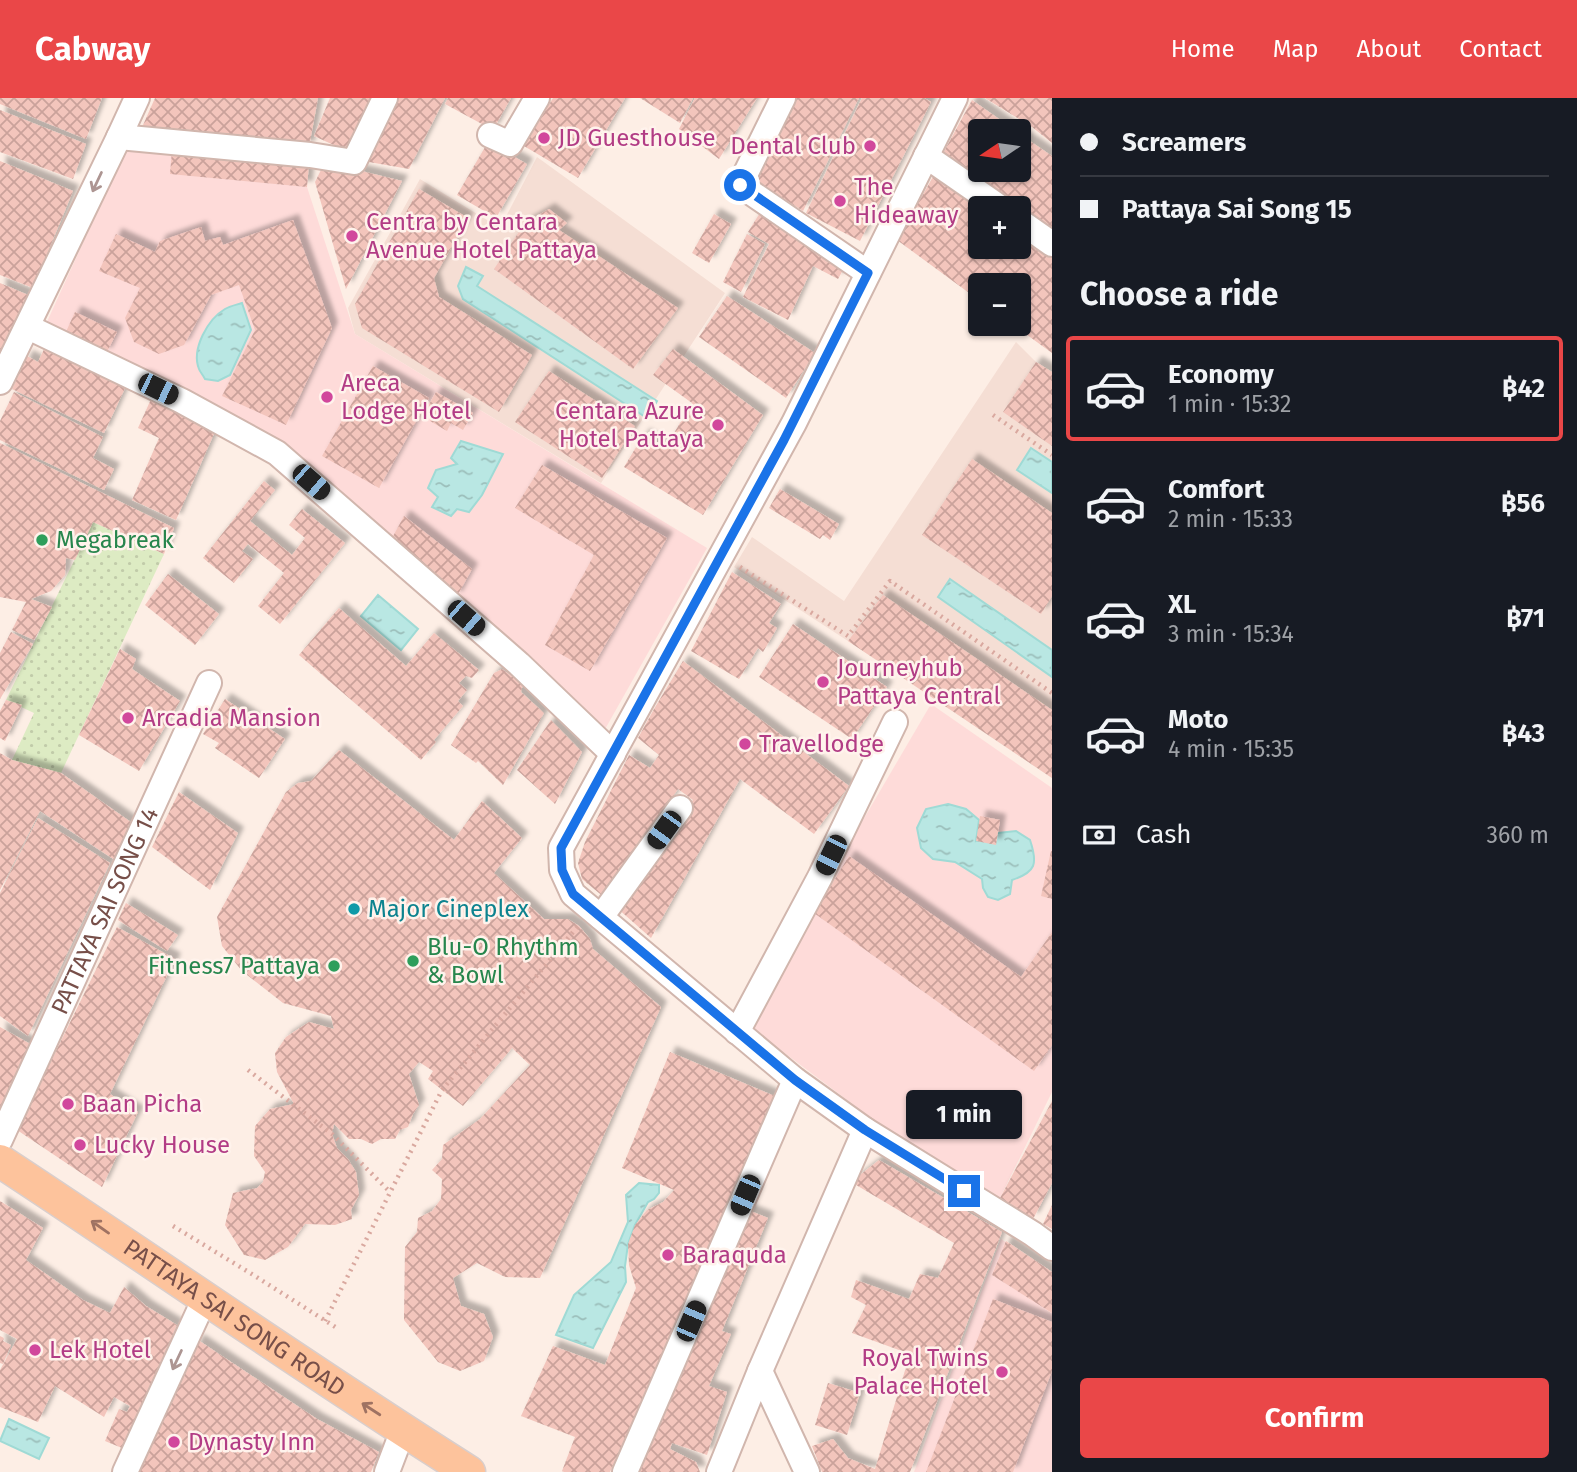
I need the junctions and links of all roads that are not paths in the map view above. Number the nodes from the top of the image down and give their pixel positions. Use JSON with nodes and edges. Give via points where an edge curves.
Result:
{"nodes":[{"id":1,"x":137,"y":98,"type":"edge"},
{"id":2,"x":385,"y":98,"type":"edge"},
{"id":3,"x":537,"y":98,"type":"edge"},
{"id":4,"x":783,"y":98,"type":"edge"},
{"id":5,"x":955,"y":98,"type":"edge"},
{"id":6,"x":490,"y":135,"type":"dead end"},
{"id":7,"x":119,"y":137,"type":"junction"},
{"id":8,"x":926,"y":156,"type":"junction"},
{"id":9,"x":984,"y":196,"type":"edge"},
{"id":10,"x":1031,"y":229,"type":"edge"},
{"id":11,"x":1052,"y":244,"type":"edge"},
{"id":12,"x":868,"y":273,"type":"junction"},
{"id":13,"x":28,"y":327,"type":"junction"},
{"id":14,"x":0,"y":383,"type":"edge"},
{"id":15,"x":209,"y":682,"type":"dead end"},
{"id":16,"x":895,"y":722,"type":"dead end"},
{"id":17,"x":612,"y":754,"type":"junction"},
{"id":18,"x":680,"y":808,"type":"dead end"},
{"id":19,"x":590,"y":921,"type":"junction"},
{"id":20,"x":737,"y":1032,"type":"junction"},
{"id":21,"x":795,"y":1080,"type":"junction"},
{"id":22,"x":865,"y":1130,"type":"junction"},
{"id":23,"x":0,"y":1140,"type":"edge"},
{"id":24,"x":0,"y":1161,"type":"edge"},
{"id":25,"x":1052,"y":1248,"type":"edge"},
{"id":26,"x":205,"y":1298,"type":"junction"},
{"id":27,"x":760,"y":1371,"type":"junction"},
{"id":28,"x":403,"y":1430,"type":"junction"},
{"id":29,"x":125,"y":1472,"type":"edge"},
{"id":30,"x":387,"y":1472,"type":"edge"},
{"id":31,"x":469,"y":1472,"type":"edge"},
{"id":32,"x":625,"y":1472,"type":"edge"},
{"id":33,"x":719,"y":1472,"type":"edge"},
{"id":34,"x":807,"y":1472,"type":"edge"}],
"edges":[{"from":1,"to":7,"type":"street"},
{"from":2,"to":7,"type":"street","via":[[354,162]]},
{"from":3,"to":6,"type":"street","via":[[510,144]]},
{"from":4,"to":12,"type":"street","via":[[740,185]]},
{"from":5,"to":8,"type":"street"},
{"from":7,"to":13,"type":"street","one_way":true},
{"from":8,"to":9,"type":"street"},
{"from":8,"to":12,"type":"street"},
{"from":10,"to":11,"type":"street"},
{"from":12,"to":17,"type":"street","via":[[794,423]]},
{"from":13,"to":14,"type":"street"},
{"from":13,"to":17,"type":"street","via":[[182,401],[276,453],[519,664]]},
{"from":15,"to":23,"type":"street","name":"PATTAYA SAI SONG 14"},
{"from":16,"to":20,"type":"street","via":[[820,877]]},
{"from":17,"to":19,"type":"street","via":[[561,848],[562,870]]},
{"from":18,"to":19,"type":"street"},
{"from":19,"to":20,"type":"street"},
{"from":20,"to":21,"type":"street"},
{"from":21,"to":22,"type":"street"},
{"from":21,"to":32,"type":"street"},
{"from":22,"to":25,"type":"street"},
{"from":22,"to":27,"type":"street"},
{"from":26,"to":24,"type":"main road","name":"PATTAYA SAI SONG ROAD","one_way":true},
{"from":28,"to":26,"type":"main road","name":"PATTAYA SAI SONG ROAD","one_way":true},
{"from":26,"to":29,"type":"street","one_way":true},
{"from":27,"to":33,"type":"street"},
{"from":27,"to":34,"type":"street"},
{"from":28,"to":30,"type":"street"},
{"from":28,"to":31,"type":"main road","name":"PATTAYA SAI SONG ROAD"}]}
